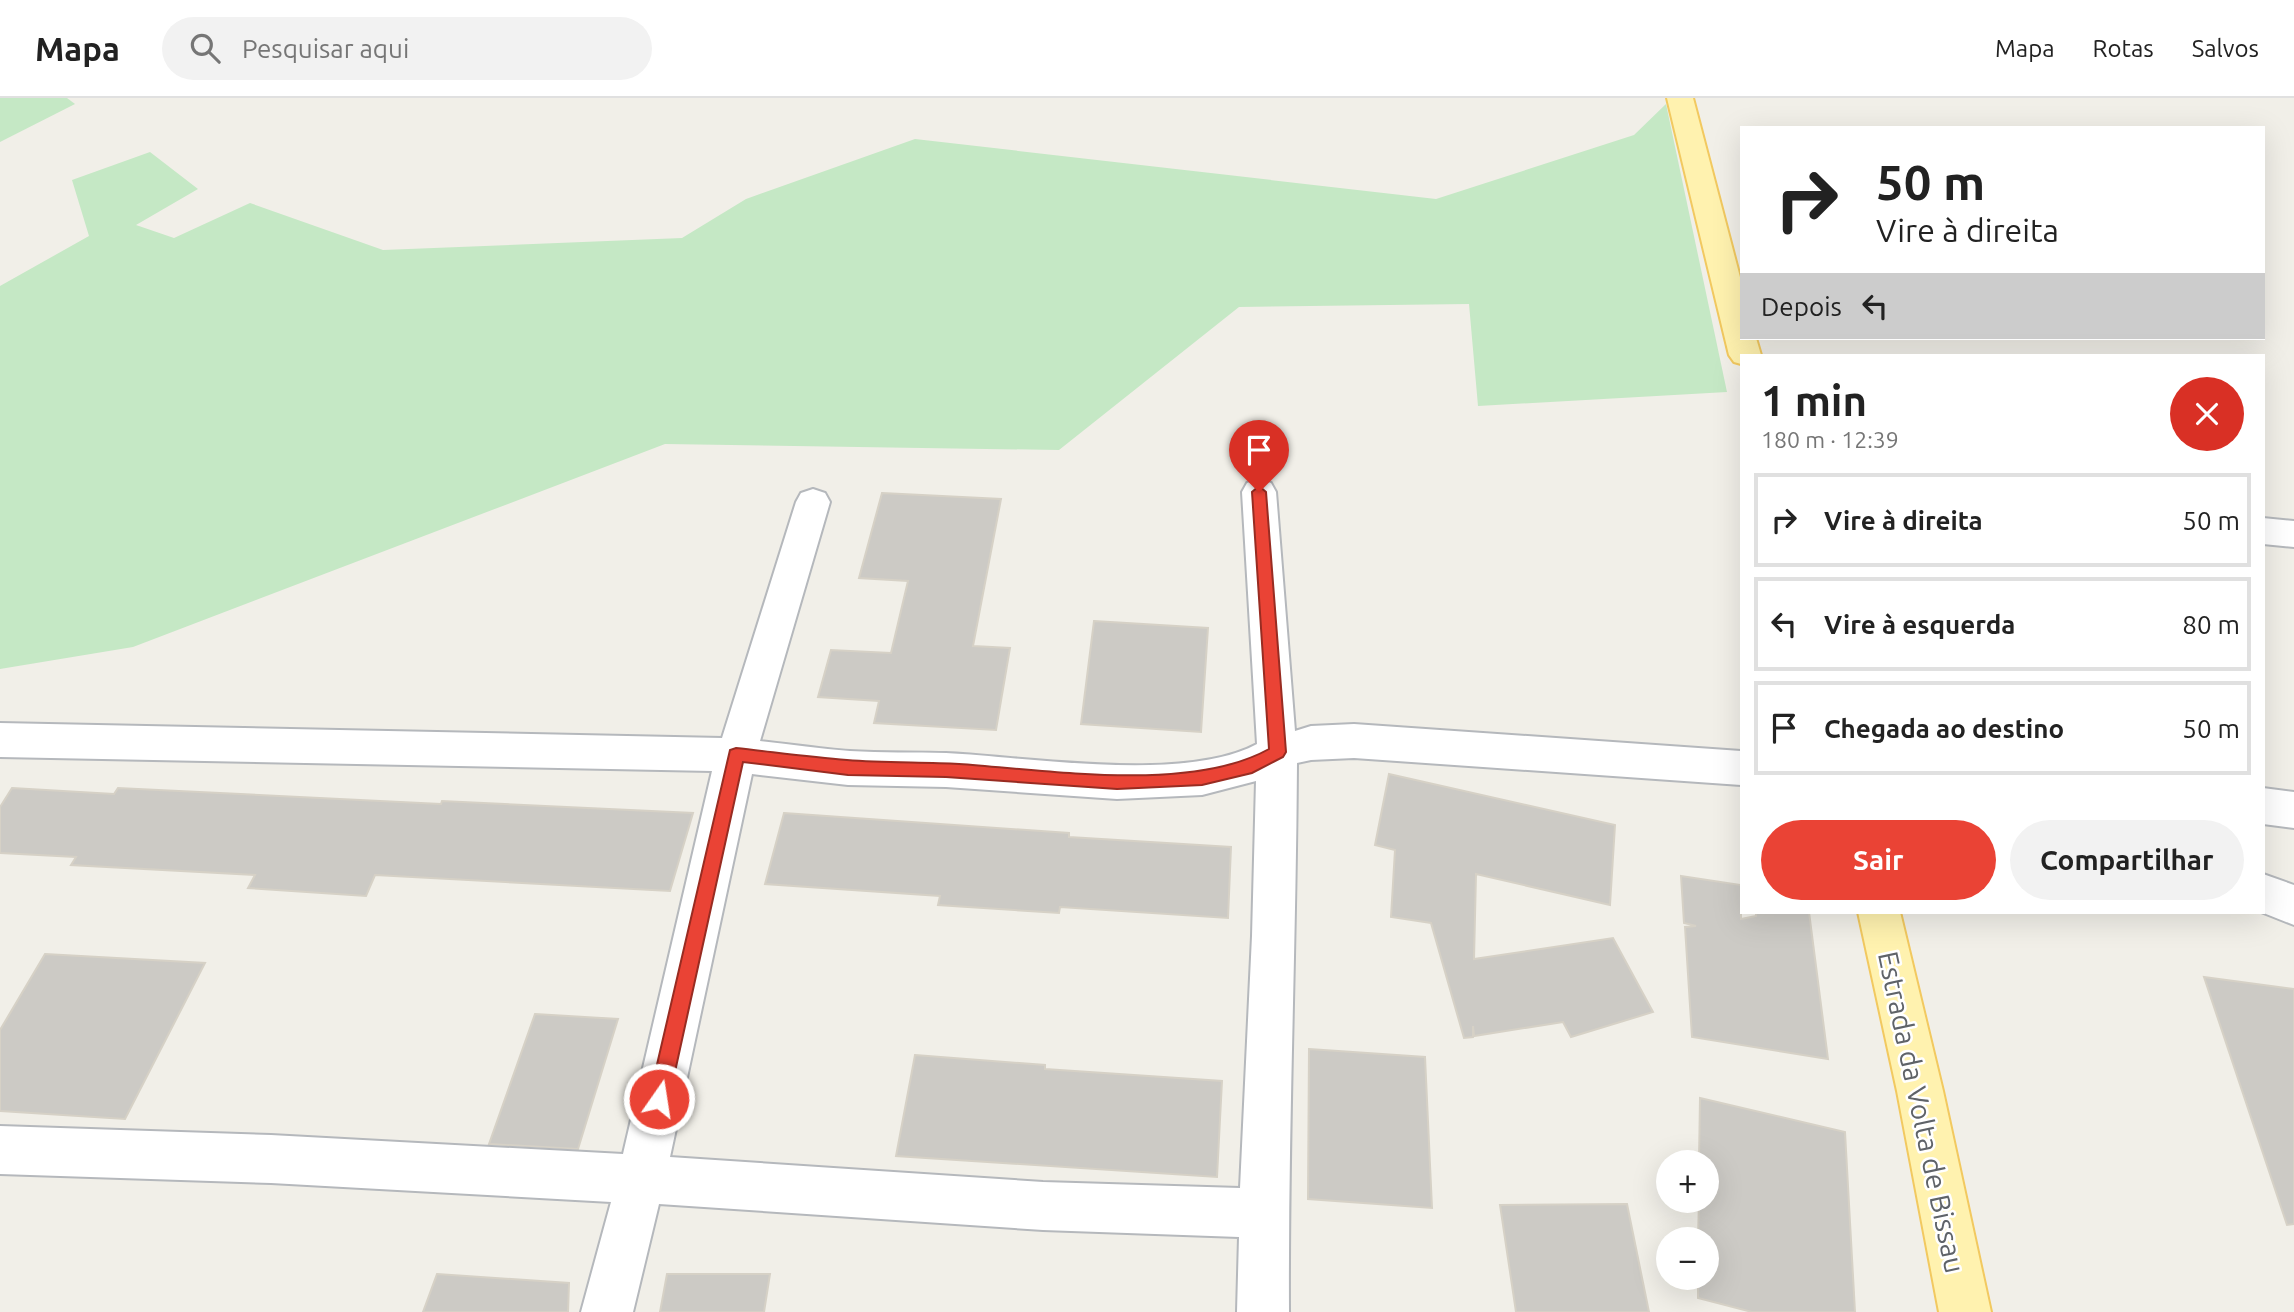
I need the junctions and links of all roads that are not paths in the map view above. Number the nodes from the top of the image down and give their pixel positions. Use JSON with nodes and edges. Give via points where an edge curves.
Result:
{"nodes":[{"id":1,"x":1680,"y":98,"type":"edge"},
{"id":2,"x":1740,"y":335,"type":"edge"},
{"id":3,"x":1259,"y":492,"type":"dead end"},
{"id":4,"x":813,"y":502,"type":"dead end"},
{"id":5,"x":2265,"y":531,"type":"edge"},
{"id":6,"x":2294,"y":534,"type":"edge"},
{"id":7,"x":0,"y":740,"type":"edge"},
{"id":8,"x":1278,"y":752,"type":"junction"},
{"id":9,"x":736,"y":755,"type":"junction"},
{"id":10,"x":1740,"y":768,"type":"edge"},
{"id":11,"x":2265,"y":806,"type":"edge"},
{"id":12,"x":2294,"y":810,"type":"edge"},
{"id":13,"x":2265,"y":894,"type":"edge"},
{"id":14,"x":2294,"y":905,"type":"edge"},
{"id":15,"x":1879,"y":914,"type":"edge"},
{"id":16,"x":0,"y":1150,"type":"edge"},
{"id":17,"x":641,"y":1179,"type":"junction"},
{"id":18,"x":1264,"y":1213,"type":"junction"},
{"id":19,"x":607,"y":1312,"type":"edge"},
{"id":20,"x":1263,"y":1312,"type":"edge"},
{"id":21,"x":1965,"y":1312,"type":"edge"}],
"edges":[{"from":1,"to":2,"type":"main road"},
{"from":3,"to":8,"type":"street"},
{"from":4,"to":9,"type":"street"},
{"from":5,"to":6,"type":"street"},
{"from":7,"to":9,"type":"street"},
{"from":8,"to":9,"type":"street","via":[[1252,766],[1202,778],[1117,782],[848,768]]},
{"from":8,"to":10,"type":"street","via":[[1311,743],[1354,741]]},
{"from":8,"to":18,"type":"street"},
{"from":9,"to":17,"type":"street"},
{"from":11,"to":12,"type":"street"},
{"from":13,"to":14,"type":"street"},
{"from":15,"to":21,"type":"main road","name":"Estrada da Volta de Bissau"},
{"from":16,"to":17,"type":"street"},
{"from":17,"to":18,"type":"street","via":[[1043,1206]]},
{"from":17,"to":19,"type":"street"},
{"from":18,"to":20,"type":"street"}]}
